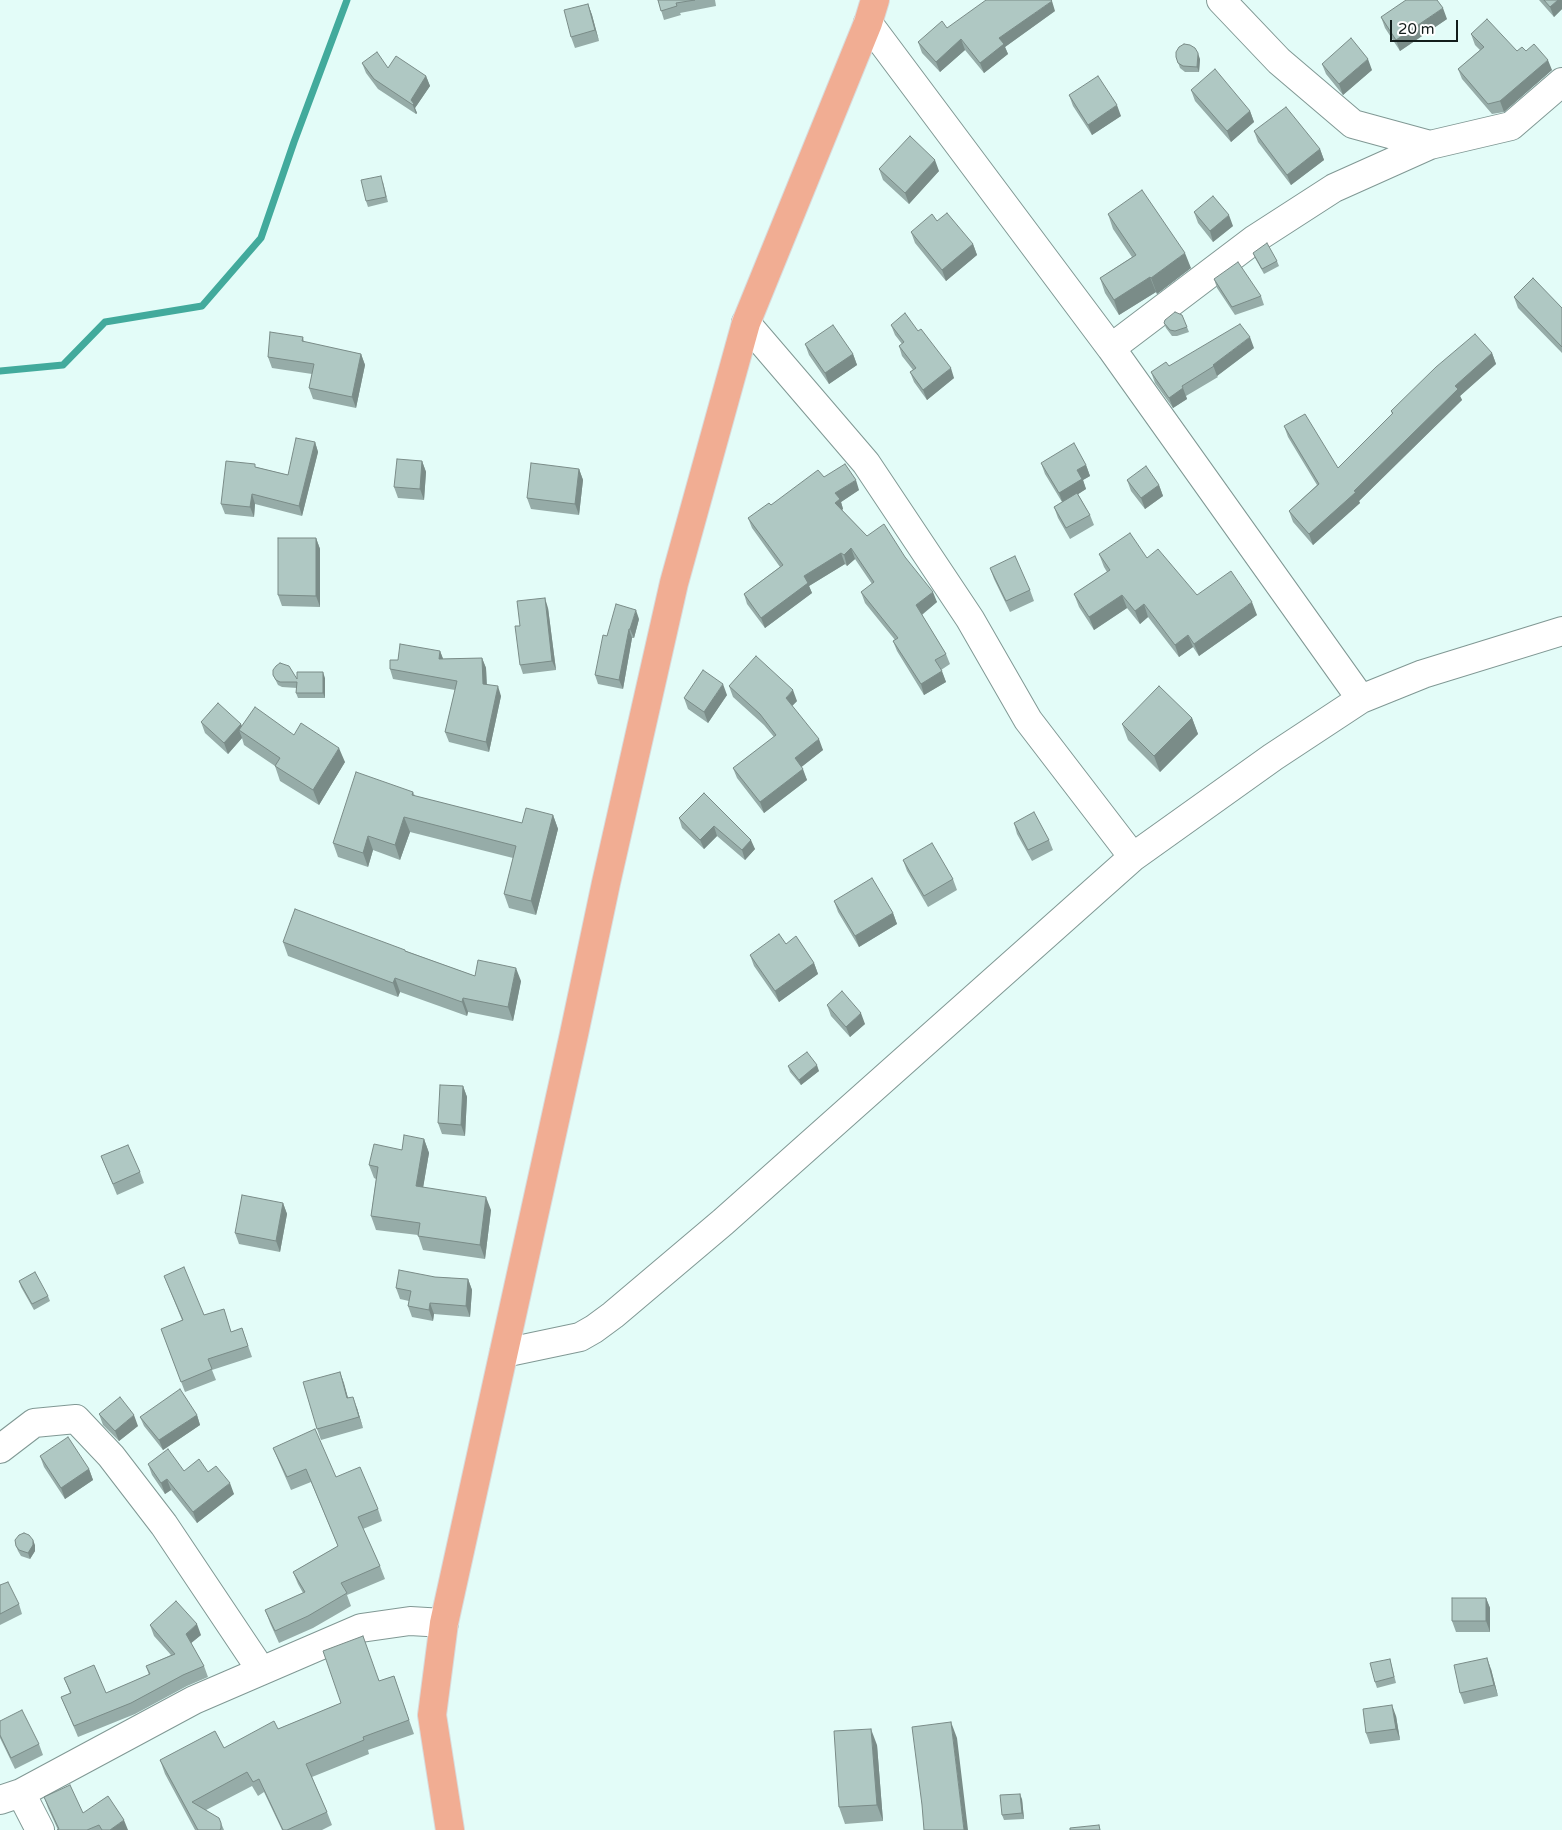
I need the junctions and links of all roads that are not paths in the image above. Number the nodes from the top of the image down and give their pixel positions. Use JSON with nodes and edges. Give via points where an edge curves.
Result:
{"nodes":[{"id":1,"x":1221,"y":0,"type":"edge"},
{"id":2,"x":871,"y":11,"type":"edge"},
{"id":3,"x":1562,"y":82,"type":"edge"},
{"id":4,"x":1430,"y":146,"type":"junction"},
{"id":5,"x":746,"y":322,"type":"junction"},
{"id":6,"x":1111,"y":348,"type":"junction"},
{"id":7,"x":1562,"y":631,"type":"edge"},
{"id":8,"x":1361,"y":699,"type":"junction"},
{"id":9,"x":1133,"y":857,"type":"junction"},
{"id":10,"x":504,"y":1353,"type":"junction"},
{"id":11,"x":0,"y":1449,"type":"edge"},
{"id":12,"x":444,"y":1623,"type":"junction"},
{"id":13,"x":261,"y":1670,"type":"junction"},
{"id":14,"x":10,"y":1796,"type":"edge"},
{"id":15,"x":40,"y":1830,"type":"edge"},
{"id":16,"x":450,"y":1830,"type":"edge"}],
"edges":[{"from":1,"to":4,"type":"street","via":[[1279,61],[1353,124]]},
{"from":2,"to":5,"type":"main road"},
{"from":2,"to":6,"type":"street"},
{"from":3,"to":4,"type":"street","via":[[1511,126]]},
{"from":4,"to":6,"type":"street","via":[[1334,188],[1255,239]]},
{"from":5,"to":9,"type":"street","via":[[866,463],[970,620],[1028,720]]},
{"from":5,"to":10,"type":"main road","via":[[674,583]]},
{"from":6,"to":8,"type":"street"},
{"from":7,"to":8,"type":"street","via":[[1423,674]]},
{"from":8,"to":9,"type":"street"},
{"from":9,"to":10,"type":"street","via":[[723,1222],[594,1330],[580,1337]]},
{"from":10,"to":12,"type":"main road"},
{"from":11,"to":13,"type":"street","via":[[34,1423],[76,1419],[111,1456],[164,1525]]},
{"from":12,"to":13,"type":"street","via":[[410,1621],[361,1628]]},
{"from":12,"to":16,"type":"main road","via":[[432,1715]]},
{"from":13,"to":14,"type":"street","via":[[194,1700]]},
{"from":14,"to":15,"type":"street"}]}
